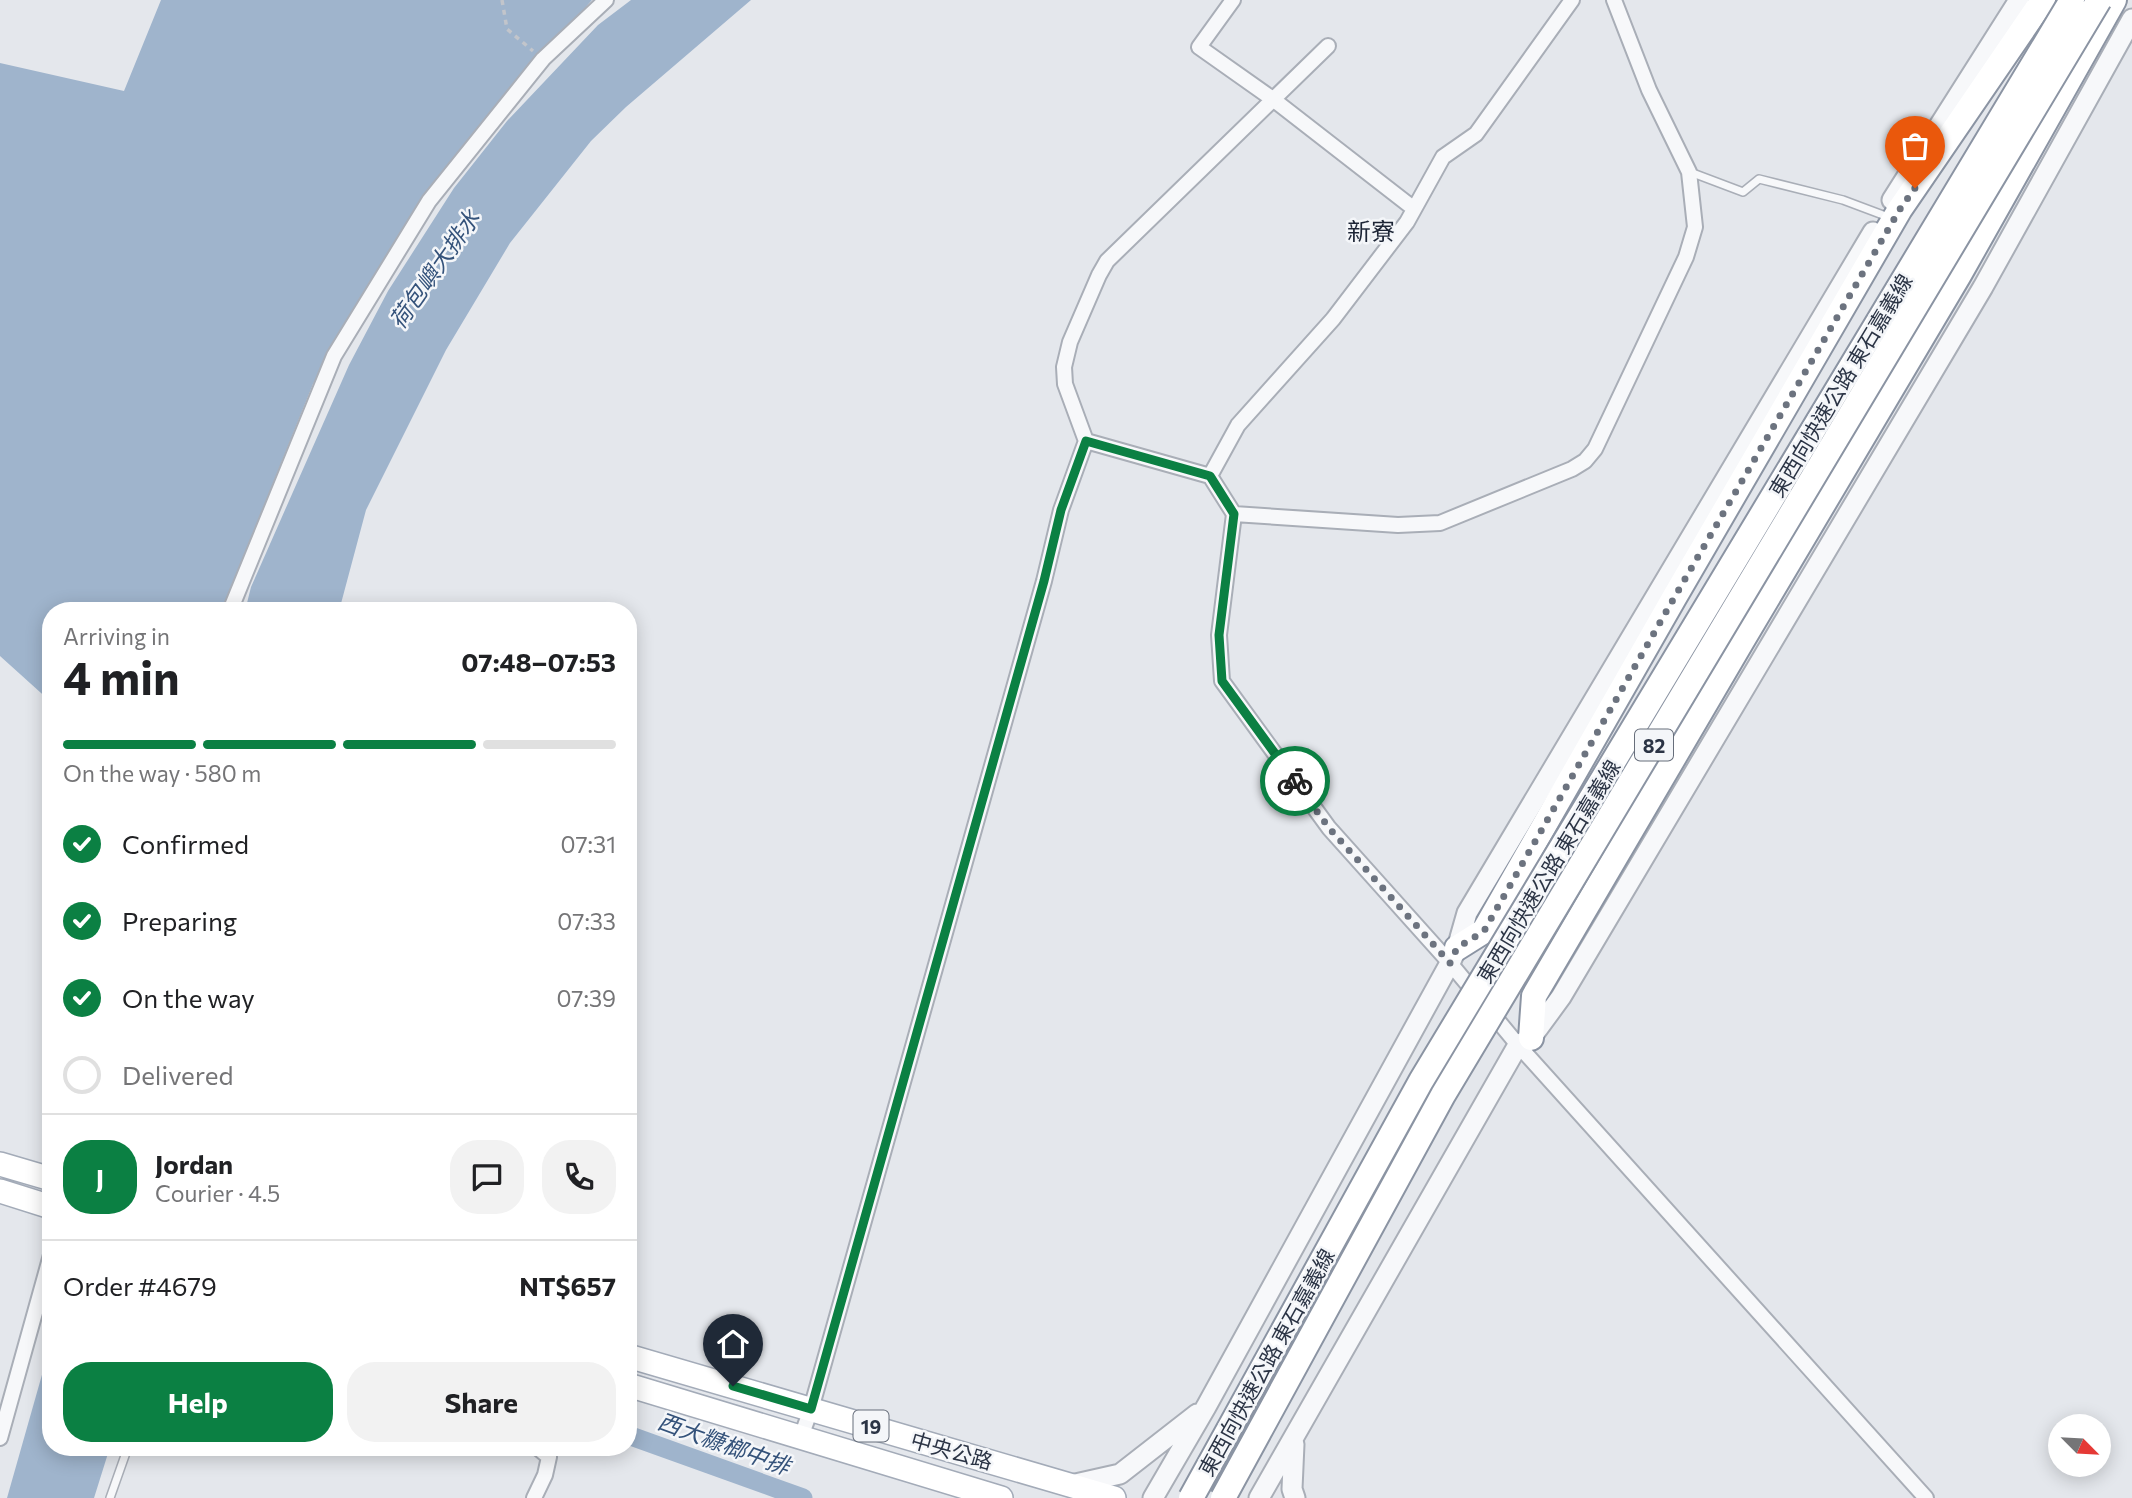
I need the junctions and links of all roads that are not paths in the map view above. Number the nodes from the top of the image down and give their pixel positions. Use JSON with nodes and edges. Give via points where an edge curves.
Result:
{"nodes":[{"id":1,"x":606,"y":0,"type":"edge"},
{"id":2,"x":1233,"y":0,"type":"edge"},
{"id":3,"x":1572,"y":0,"type":"edge"},
{"id":4,"x":1614,"y":0,"type":"edge"},
{"id":5,"x":2019,"y":0,"type":"edge"},
{"id":6,"x":2043,"y":0,"type":"edge"},
{"id":7,"x":2072,"y":0,"type":"edge"},
{"id":8,"x":2099,"y":0,"type":"edge"},
{"id":9,"x":2114,"y":0,"type":"edge"},
{"id":10,"x":2132,"y":19,"type":"edge"},
{"id":11,"x":1328,"y":46,"type":"dead end"},
{"id":12,"x":1274,"y":100,"type":"junction"},
{"id":13,"x":1689,"y":172,"type":"junction"},
{"id":14,"x":1413,"y":208,"type":"junction"},
{"id":15,"x":1883,"y":215,"type":"junction"},
{"id":16,"x":1086,"y":441,"type":"junction"},
{"id":17,"x":1210,"y":476,"type":"junction"},
{"id":18,"x":1234,"y":514,"type":"junction"},
{"id":19,"x":234,"y":602,"type":"edge"},
{"id":20,"x":1453,"y":956,"type":"junction"},
{"id":21,"x":1524,"y":1042,"type":"junction"},
{"id":22,"x":0,"y":1164,"type":"edge"},
{"id":23,"x":42,"y":1176,"type":"edge"},
{"id":24,"x":0,"y":1191,"type":"edge"},
{"id":25,"x":42,"y":1204,"type":"edge"},
{"id":26,"x":42,"y":1287,"type":"edge"},
{"id":27,"x":637,"y":1359,"type":"edge"},
{"id":28,"x":637,"y":1388,"type":"edge"},
{"id":29,"x":1206,"y":1407,"type":"junction"},
{"id":30,"x":811,"y":1409,"type":"junction"},
{"id":31,"x":801,"y":1437,"type":"junction"},
{"id":32,"x":0,"y":1438,"type":"edge"},
{"id":33,"x":1294,"y":1439,"type":"junction"},
{"id":34,"x":125,"y":1456,"type":"edge"},
{"id":35,"x":548,"y":1456,"type":"edge"},
{"id":36,"x":1072,"y":1485,"type":"junction"},
{"id":37,"x":110,"y":1498,"type":"edge"},
{"id":38,"x":534,"y":1498,"type":"edge"},
{"id":39,"x":1001,"y":1498,"type":"edge"},
{"id":40,"x":1114,"y":1498,"type":"edge"},
{"id":41,"x":1153,"y":1498,"type":"edge"},
{"id":42,"x":1191,"y":1498,"type":"edge"},
{"id":43,"x":1223,"y":1498,"type":"edge"},
{"id":44,"x":1259,"y":1498,"type":"edge"},
{"id":45,"x":1295,"y":1498,"type":"edge"},
{"id":46,"x":1926,"y":1498,"type":"edge"}],
"edges":[{"from":1,"to":19,"type":"street","via":[[543,58],[429,201],[334,356]]},
{"from":2,"to":12,"type":"street","via":[[1199,47]]},
{"from":3,"to":14,"type":"street","via":[[1476,134],[1443,157]]},
{"from":4,"to":13,"type":"street","via":[[1649,90]]},
{"from":5,"to":15,"type":"street"},
{"from":6,"to":20,"type":"highway","via":[[1900,209],[1484,931]]},
{"from":7,"to":42,"type":"highway","name":"東西向快速公路 東石嘉義線","number":"82","bridge":true,"via":[[1421,1081]]},
{"from":8,"to":43,"type":"highway","name":"東西向快速公路 東石嘉義線","number":"82","bridge":true,"via":[[1443,1095]]},
{"from":9,"to":21,"type":"highway","via":[[1959,275],[1534,996]]},
{"from":10,"to":21,"type":"street","via":[[1983,287],[1561,997]]},
{"from":11,"to":12,"type":"street"},
{"from":12,"to":14,"type":"street"},
{"from":12,"to":16,"type":"street","via":[[1121,247],[1099,275],[1064,367],[1065,384]]},
{"from":13,"to":15,"type":"lane","via":[[1743,192],[1759,180],[1843,200]]},
{"from":13,"to":18,"type":"street","via":[[1695,227],[1686,257],[1595,449],[1585,461],[1440,523],[1398,525]]},
{"from":14,"to":17,"type":"street","via":[[1333,319],[1238,425]]},
{"from":15,"to":20,"type":"street","via":[[1467,912]]},
{"from":16,"to":17,"type":"street"},
{"from":16,"to":30,"type":"street","via":[[1061,510]]},
{"from":17,"to":18,"type":"street"},
{"from":18,"to":20,"type":"street","via":[[1219,635],[1222,681],[1329,828]]},
{"from":20,"to":21,"type":"street"},
{"from":20,"to":29,"type":"street"},
{"from":21,"to":33,"type":"street"},
{"from":21,"to":46,"type":"street"},
{"from":22,"to":23,"type":"main road"},
{"from":24,"to":25,"type":"main road"},
{"from":26,"to":32,"type":"street"},
{"from":27,"to":30,"type":"main road","name":"中央公路","number":"19"},
{"from":28,"to":31,"type":"main road","name":"中央公路","number":"19"},
{"from":29,"to":36,"type":"street","via":[[1121,1474]]},
{"from":29,"to":41,"type":"street"},
{"from":30,"to":31,"type":"street"},
{"from":30,"to":36,"type":"main road","name":"中央公路","number":"19"},
{"from":31,"to":39,"type":"main road","name":"中央公路","number":"19"},
{"from":33,"to":44,"type":"street"},
{"from":33,"to":45,"type":"street"},
{"from":34,"to":37,"type":"lane"},
{"from":35,"to":38,"type":"street"},
{"from":36,"to":40,"type":"main road","name":"中央公路","number":"19"}]}
